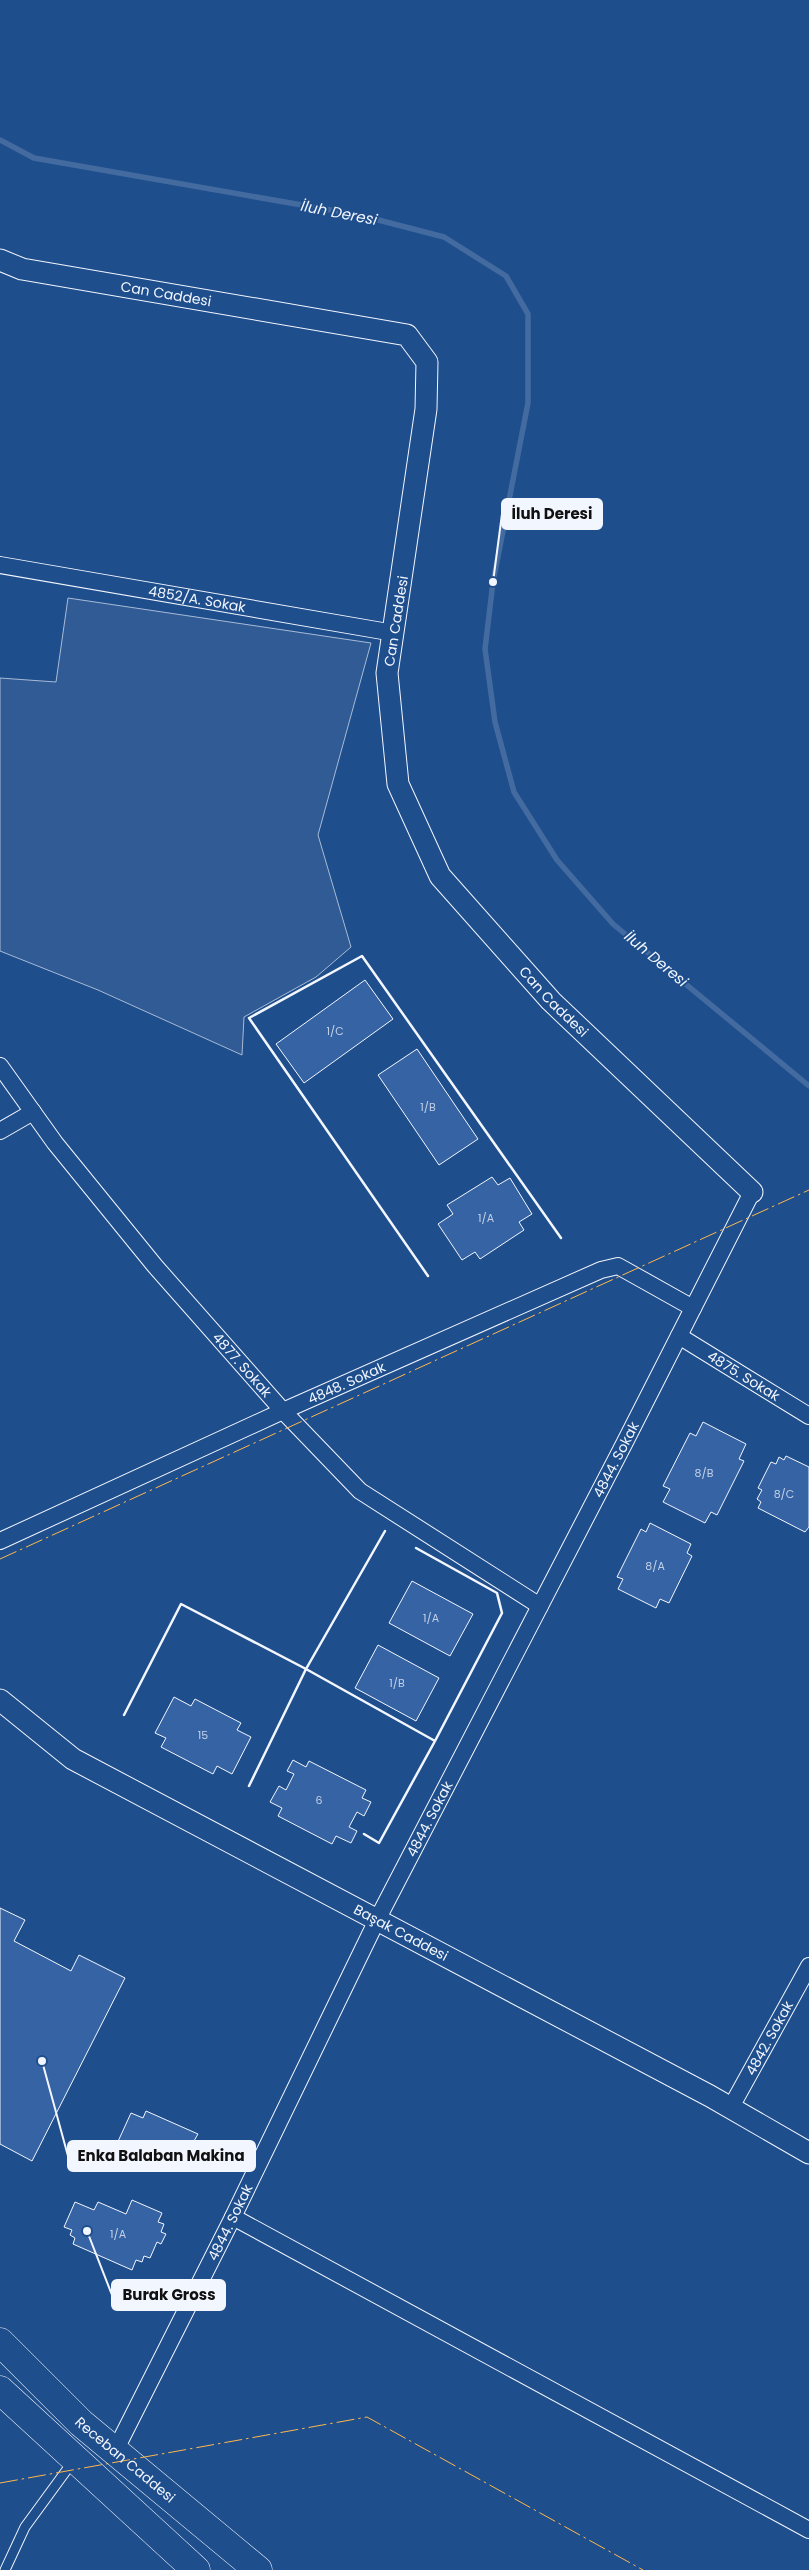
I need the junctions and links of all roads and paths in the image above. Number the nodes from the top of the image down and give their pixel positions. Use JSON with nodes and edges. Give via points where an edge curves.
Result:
{"nodes":[{"id":1,"x":0,"y":260,"type":"edge"},
{"id":2,"x":0,"y":565,"type":"edge"},
{"id":3,"x":394,"y":633,"type":"junction"},
{"id":4,"x":0,"y":1066,"type":"edge"},
{"id":5,"x":33,"y":1112,"type":"junction"},
{"id":6,"x":0,"y":1131,"type":"edge"},
{"id":7,"x":752,"y":1192,"type":"joint"},
{"id":8,"x":693,"y":1308,"type":"junction"},
{"id":9,"x":678,"y":1336,"type":"junction"},
{"id":10,"x":283,"y":1411,"type":"junction"},
{"id":11,"x":809,"y":1416,"type":"edge"},
{"id":12,"x":0,"y":1541,"type":"edge"},
{"id":13,"x":540,"y":1606,"type":"junction"},
{"id":14,"x":0,"y":1700,"type":"edge"},
{"id":15,"x":377,"y":1920,"type":"junction"},
{"id":16,"x":809,"y":1966,"type":"edge"},
{"id":17,"x":730,"y":2109,"type":"junction"},
{"id":18,"x":809,"y":2153,"type":"edge"},
{"id":19,"x":233,"y":2217,"type":"junction"},
{"id":20,"x":0,"y":2342,"type":"edge"},
{"id":21,"x":0,"y":2390,"type":"edge"},
{"id":22,"x":115,"y":2451,"type":"junction"},
{"id":23,"x":74,"y":2460,"type":"junction"},
{"id":24,"x":809,"y":2530,"type":"edge"},
{"id":25,"x":5,"y":2570,"type":"edge"},
{"id":26,"x":196,"y":2570,"type":"edge"},
{"id":27,"x":258,"y":2570,"type":"edge"}],
"edges":[{"from":1,"to":3,"type":"street","name":"Can Caddesi","via":[[22,269],[407,334],[427,362],[426,409]]},
{"from":2,"to":3,"type":"street","name":"4852/A. Sokak"},
{"from":3,"to":7,"type":"street","name":"Can Caddesi","via":[[388,673],[398,784],[440,876],[551,1001]]},
{"from":4,"to":5,"type":"street","name":"4877. Sokak"},
{"from":5,"to":6,"type":"street"},
{"from":5,"to":10,"type":"street","name":"4877. Sokak","via":[[155,1266]]},
{"from":7,"to":8,"type":"street","name":"4844. Sokak"},
{"from":8,"to":9,"type":"street","name":"4844. Sokak"},
{"from":8,"to":10,"type":"street","name":"4848. Sokak","via":[[618,1266],[592,1274]]},
{"from":9,"to":11,"type":"street","name":"4875. Sokak"},
{"from":9,"to":13,"type":"street","name":"4844. Sokak"},
{"from":10,"to":12,"type":"street","name":"4848. Sokak"},
{"from":10,"to":13,"type":"street","name":"4877. Sokak","via":[[360,1491]]},
{"from":13,"to":15,"type":"street","name":"4844. Sokak"},
{"from":14,"to":15,"type":"street","name":"Başak Caddesi","via":[[73,1758]]},
{"from":15,"to":17,"type":"street","name":"Başak Caddesi"},
{"from":15,"to":19,"type":"street","name":"4844. Sokak"},
{"from":16,"to":17,"type":"street","name":"4842. Sokak"},
{"from":17,"to":18,"type":"street","name":"Başak Caddesi"},
{"from":19,"to":22,"type":"street","name":"4844. Sokak"},
{"from":19,"to":24,"type":"street"},
{"from":20,"to":22,"type":"highway","name":"Receban Caddesi","via":[[81,2423]]},
{"from":21,"to":23,"type":"highway"},
{"from":22,"to":27,"type":"highway","name":"Receban Caddesi"},
{"from":23,"to":25,"type":"lane","via":[[25,2527]]},
{"from":23,"to":26,"type":"highway"}]}
